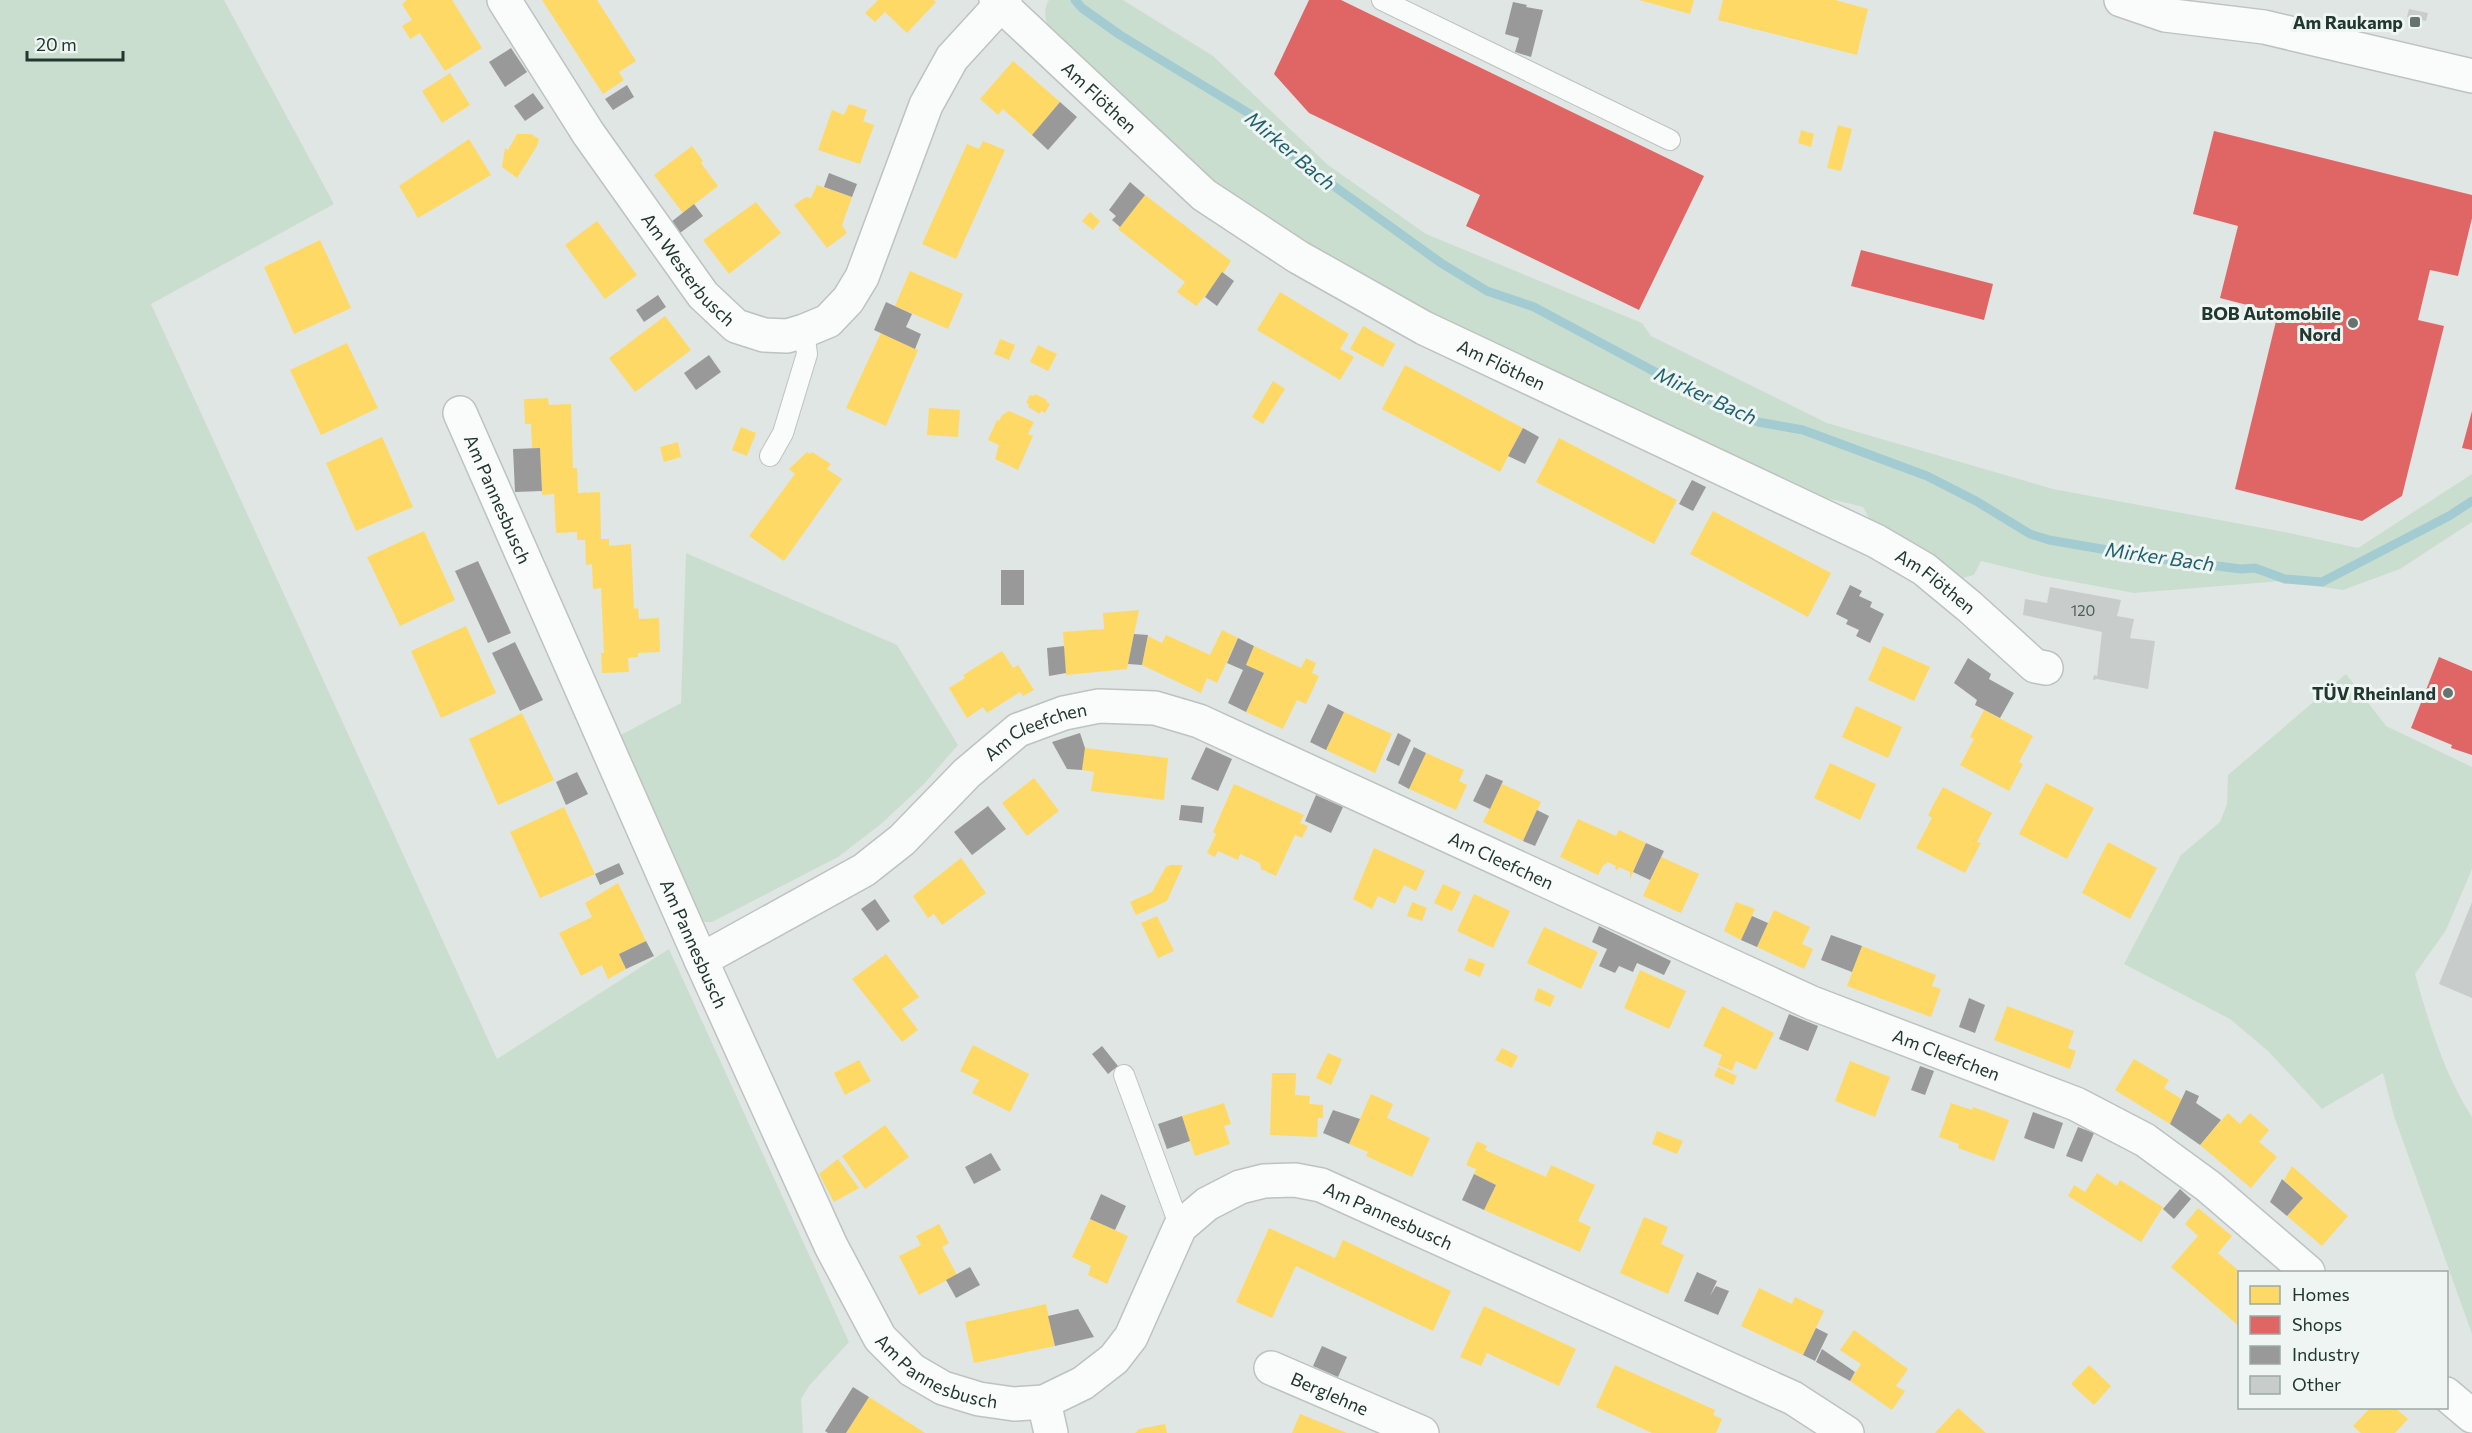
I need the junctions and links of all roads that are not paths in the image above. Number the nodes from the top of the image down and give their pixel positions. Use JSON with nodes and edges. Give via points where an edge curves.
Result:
{"nodes":[{"id":1,"x":504,"y":0,"type":"edge"},
{"id":2,"x":1382,"y":0,"type":"edge"},
{"id":3,"x":2121,"y":0,"type":"edge"},
{"id":4,"x":2186,"y":0,"type":"edge"},
{"id":5,"x":1001,"y":1,"type":"edge"},
{"id":6,"x":2264,"y":27,"type":"junction"},
{"id":7,"x":2472,"y":76,"type":"edge"},
{"id":8,"x":1670,"y":140,"type":"dead end"},
{"id":9,"x":804,"y":331,"type":"junction"},
{"id":10,"x":460,"y":413,"type":"dead end"},
{"id":11,"x":770,"y":456,"type":"dead end"},
{"id":12,"x":2046,"y":668,"type":"dead end"},
{"id":13,"x":701,"y":960,"type":"junction"},
{"id":14,"x":1124,"y":1075,"type":"dead end"},
{"id":15,"x":1180,"y":1227,"type":"junction"},
{"id":16,"x":2307,"y":1271,"type":"edge"},
{"id":17,"x":1271,"y":1368,"type":"dead end"},
{"id":18,"x":2448,"y":1396,"type":"edge"},
{"id":19,"x":1044,"y":1402,"type":"junction"},
{"id":20,"x":2472,"y":1416,"type":"edge"},
{"id":21,"x":1052,"y":1433,"type":"edge"},
{"id":22,"x":1422,"y":1433,"type":"edge"},
{"id":23,"x":1847,"y":1433,"type":"edge"}],
"edges":[{"from":1,"to":9,"type":"street","name":"Am Westerbusch","via":[[588,133],[703,295],[736,326],[764,335],[787,336]]},
{"from":2,"to":8,"type":"lane"},
{"from":3,"to":6,"type":"street","via":[[2165,15]]},
{"from":4,"to":6,"type":"street"},
{"from":5,"to":9,"type":"street","name":"Am Westerbusch","via":[[952,58],[926,105],[862,277],[828,321]]},
{"from":5,"to":12,"type":"street","name":"Am Flöthen","via":[[1204,195],[1298,257],[1424,328],[1876,541],[1924,570],[2035,666]]},
{"from":6,"to":7,"type":"street"},
{"from":9,"to":11,"type":"lane","via":[[807,354],[783,433]]},
{"from":10,"to":13,"type":"street","name":"Am Pannesbusch"},
{"from":13,"to":16,"type":"street","name":"Am Cleefchen","via":[[864,870],[902,840],[967,773],[1018,730],[1064,713],[1099,706],[1155,708],[1199,721],[1812,1003],[2076,1104],[2145,1140],[2208,1186]]},
{"from":13,"to":19,"type":"street","name":"Am Pannesbusch","via":[[831,1246],[879,1338],[912,1370],[943,1388],[979,1399]]},
{"from":14,"to":15,"type":"lane"},
{"from":15,"to":19,"type":"street","name":"Am Pannesbusch","via":[[1131,1337],[1114,1359],[1083,1383]]},
{"from":15,"to":23,"type":"street","name":"Am Pannesbusch","via":[[1207,1204],[1240,1187],[1295,1180],[1321,1185],[1793,1398]]},
{"from":17,"to":22,"type":"street","name":"Berglehne"},
{"from":18,"to":20,"type":"street"},
{"from":19,"to":21,"type":"street"}]}
